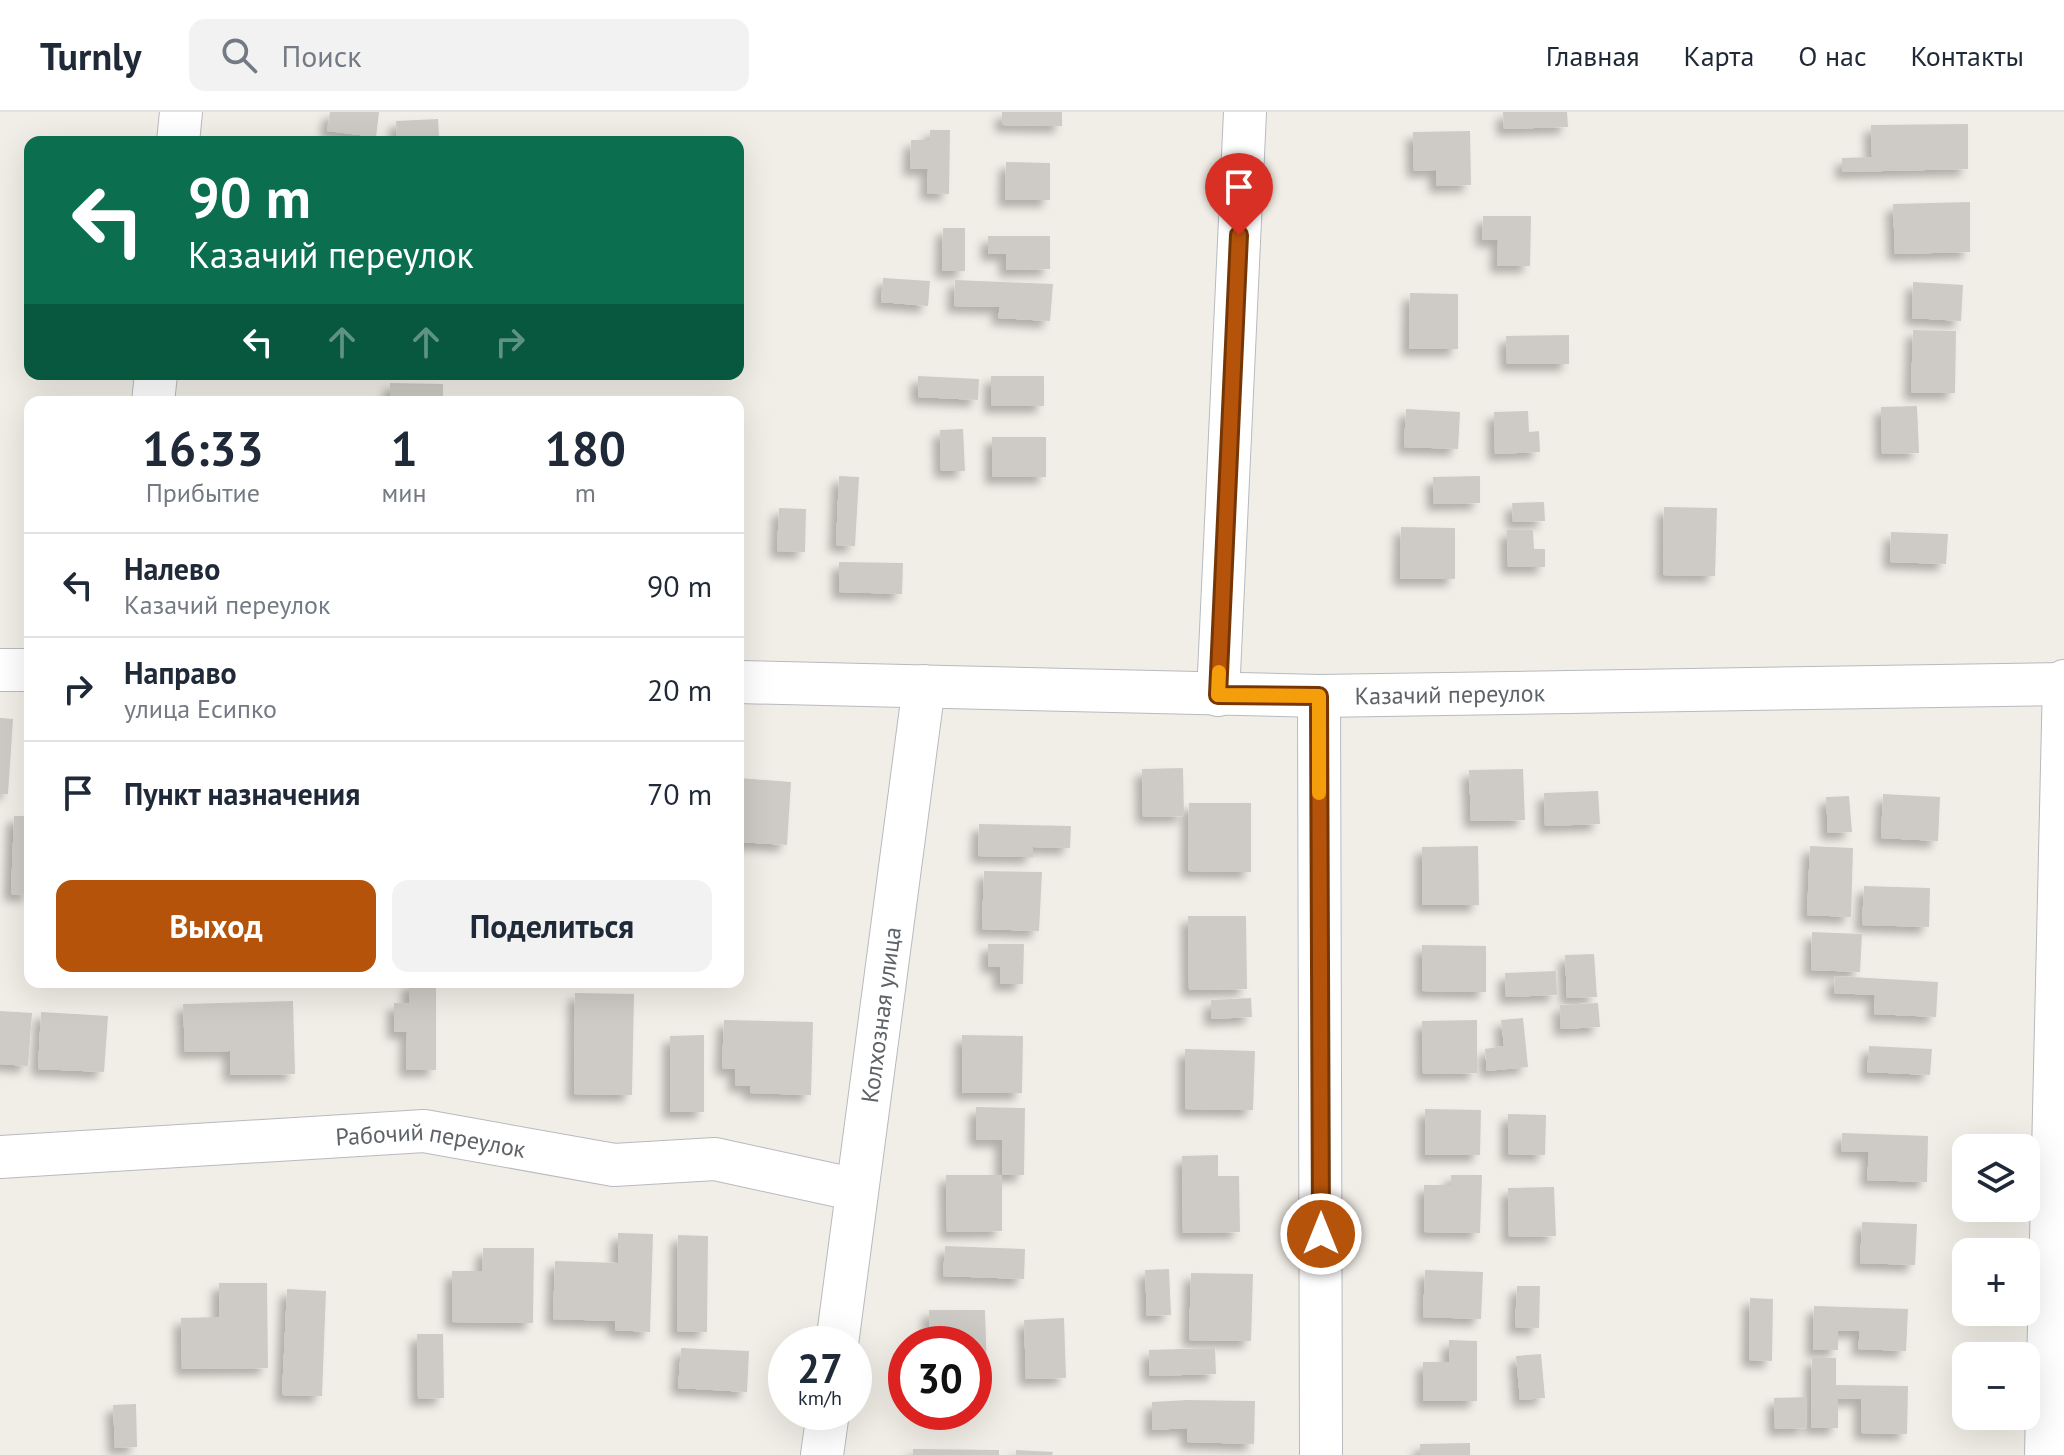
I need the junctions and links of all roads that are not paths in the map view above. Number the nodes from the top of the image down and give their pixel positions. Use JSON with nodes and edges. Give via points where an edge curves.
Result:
{"nodes":[{"id":1,"x":181,"y":112,"type":"edge"},
{"id":2,"x":1245,"y":112,"type":"edge"},
{"id":3,"x":179,"y":136,"type":"edge"},
{"id":4,"x":0,"y":670,"type":"edge"},
{"id":5,"x":24,"y":670,"type":"edge"},
{"id":6,"x":744,"y":682,"type":"edge"},
{"id":7,"x":2064,"y":683,"type":"edge"},
{"id":8,"x":924,"y":686,"type":"junction"},
{"id":9,"x":1218,"y":695,"type":"junction"},
{"id":10,"x":1319,"y":696,"type":"junction"},
{"id":11,"x":0,"y":1157,"type":"edge"},
{"id":12,"x":857,"y":1190,"type":"junction"},
{"id":13,"x":839,"y":1326,"type":"edge"},
{"id":14,"x":825,"y":1430,"type":"edge"},
{"id":15,"x":822,"y":1455,"type":"edge"},
{"id":16,"x":1321,"y":1455,"type":"edge"},
{"id":17,"x":2046,"y":1455,"type":"edge"}],
"edges":[{"from":1,"to":3,"type":"street"},
{"from":2,"to":9,"type":"street"},
{"from":4,"to":5,"type":"street"},
{"from":6,"to":8,"type":"street","name":"Казачий переулок"},
{"from":7,"to":10,"type":"street","name":"Казачий переулок"},
{"from":7,"to":17,"type":"street"},
{"from":8,"to":9,"type":"street","name":"Казачий переулок"},
{"from":8,"to":12,"type":"street","name":"Колхозная улица"},
{"from":9,"to":10,"type":"street","name":"Казачий переулок"},
{"from":10,"to":16,"type":"street"},
{"from":11,"to":12,"type":"street","name":"Рабочий переулок","via":[[424,1131],[614,1165],[715,1159]]},
{"from":12,"to":13,"type":"street","name":"Колхозная улица"},
{"from":14,"to":15,"type":"street"}]}
